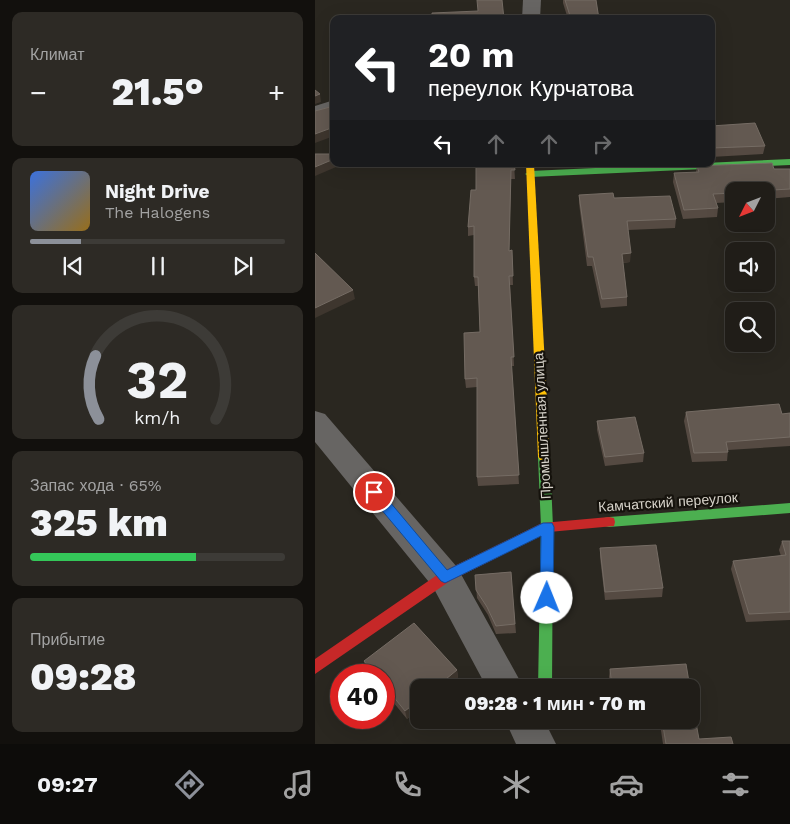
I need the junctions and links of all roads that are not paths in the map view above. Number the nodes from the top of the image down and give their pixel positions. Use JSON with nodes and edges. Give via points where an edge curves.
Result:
{"nodes":[{"id":1,"x":532,"y":0,"type":"edge"},
{"id":2,"x":531,"y":15,"type":"edge"},
{"id":3,"x":330,"y":107,"type":"edge"},
{"id":4,"x":315,"y":113,"type":"edge"},
{"id":5,"x":790,"y":162,"type":"edge"},
{"id":6,"x":715,"y":164,"type":"edge"},
{"id":7,"x":604,"y":167,"type":"edge"},
{"id":8,"x":530,"y":169,"type":"edge"},
{"id":9,"x":315,"y":422,"type":"edge"},
{"id":10,"x":790,"y":508,"type":"edge"},
{"id":11,"x":547,"y":527,"type":"junction"},
{"id":12,"x":445,"y":577,"type":"junction"},
{"id":13,"x":315,"y":667,"type":"edge"},
{"id":14,"x":501,"y":679,"type":"edge"},
{"id":15,"x":545,"y":679,"type":"edge"},
{"id":16,"x":528,"y":729,"type":"edge"},
{"id":17,"x":545,"y":729,"type":"edge"},
{"id":18,"x":537,"y":744,"type":"edge"},
{"id":19,"x":545,"y":744,"type":"edge"}],
"edges":[{"from":1,"to":2,"type":"street"},
{"from":3,"to":4,"type":"street"},
{"from":5,"to":6,"type":"street"},
{"from":7,"to":8,"type":"street"},
{"from":8,"to":11,"type":"street","name":"Промышленная улица"},
{"from":9,"to":12,"type":"street"},
{"from":10,"to":11,"type":"street","name":"Камчатский переулок"},
{"from":11,"to":12,"type":"street"},
{"from":11,"to":15,"type":"street","name":"Промышленная улица"},
{"from":12,"to":13,"type":"street"},
{"from":12,"to":14,"type":"street"},
{"from":16,"to":18,"type":"street"},
{"from":17,"to":19,"type":"street"}]}
